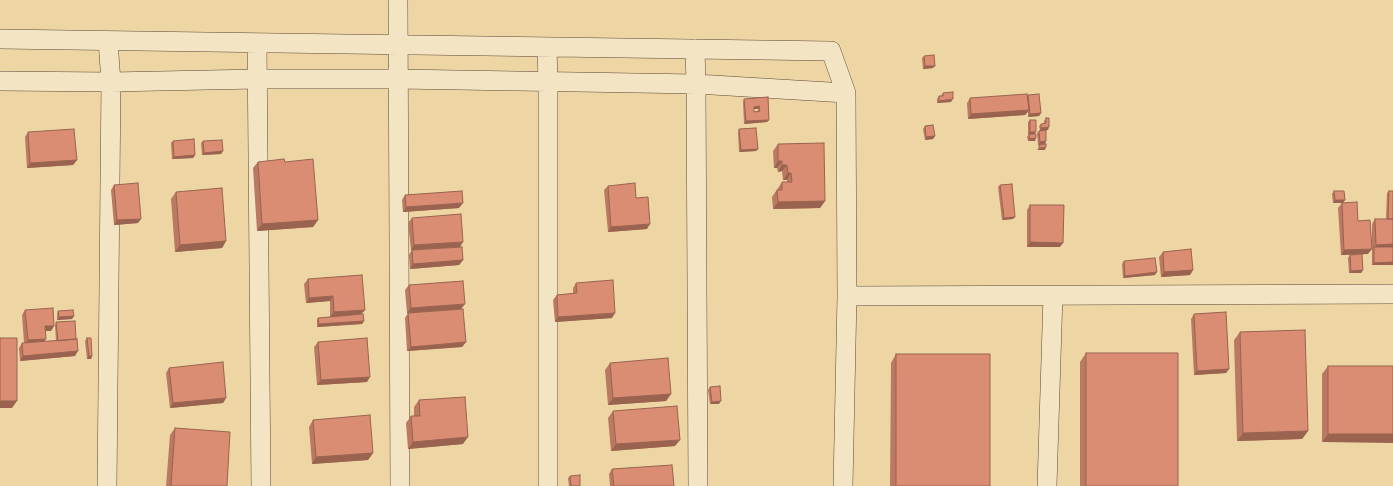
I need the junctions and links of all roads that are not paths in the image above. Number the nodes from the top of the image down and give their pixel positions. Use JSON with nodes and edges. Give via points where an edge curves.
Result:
{"nodes":[{"id":1,"x":398,"y":0,"type":"edge"},
{"id":2,"x":0,"y":40,"type":"edge"},
{"id":3,"x":108,"y":41,"type":"junction"},
{"id":4,"x":257,"y":43,"type":"junction"},
{"id":5,"x":398,"y":45,"type":"junction"},
{"id":6,"x":547,"y":47,"type":"junction"},
{"id":7,"x":695,"y":49,"type":"junction"},
{"id":8,"x":257,"y":79,"type":"junction"},
{"id":9,"x":398,"y":79,"type":"junction"},
{"id":10,"x":0,"y":81,"type":"edge"},
{"id":11,"x":111,"y":82,"type":"junction"},
{"id":12,"x":548,"y":82,"type":"junction"},
{"id":13,"x":696,"y":84,"type":"junction"},
{"id":14,"x":846,"y":93,"type":"junction"},
{"id":15,"x":1393,"y":294,"type":"edge"},
{"id":16,"x":1053,"y":295,"type":"junction"},
{"id":17,"x":847,"y":296,"type":"junction"},
{"id":18,"x":107,"y":486,"type":"edge"},
{"id":19,"x":261,"y":486,"type":"edge"},
{"id":20,"x":400,"y":486,"type":"edge"},
{"id":21,"x":548,"y":486,"type":"edge"},
{"id":22,"x":698,"y":486,"type":"edge"},
{"id":23,"x":843,"y":486,"type":"edge"},
{"id":24,"x":1047,"y":486,"type":"edge"}],
"edges":[{"from":1,"to":5,"type":"street"},
{"from":2,"to":3,"type":"street"},
{"from":3,"to":4,"type":"street"},
{"from":3,"to":11,"type":"street"},
{"from":4,"to":5,"type":"street"},
{"from":4,"to":8,"type":"street"},
{"from":5,"to":6,"type":"street"},
{"from":5,"to":9,"type":"street"},
{"from":6,"to":7,"type":"street"},
{"from":6,"to":12,"type":"street"},
{"from":7,"to":13,"type":"street"},
{"from":7,"to":14,"type":"street","via":[[831,52]]},
{"from":8,"to":9,"type":"street"},
{"from":8,"to":11,"type":"street"},
{"from":8,"to":19,"type":"street"},
{"from":9,"to":12,"type":"street"},
{"from":9,"to":20,"type":"street"},
{"from":10,"to":11,"type":"street"},
{"from":11,"to":18,"type":"street"},
{"from":12,"to":13,"type":"street"},
{"from":12,"to":21,"type":"street"},
{"from":13,"to":14,"type":"street"},
{"from":13,"to":22,"type":"street"},
{"from":14,"to":17,"type":"street"},
{"from":15,"to":16,"type":"street"},
{"from":16,"to":17,"type":"street"},
{"from":16,"to":24,"type":"street"},
{"from":17,"to":23,"type":"street"}]}
